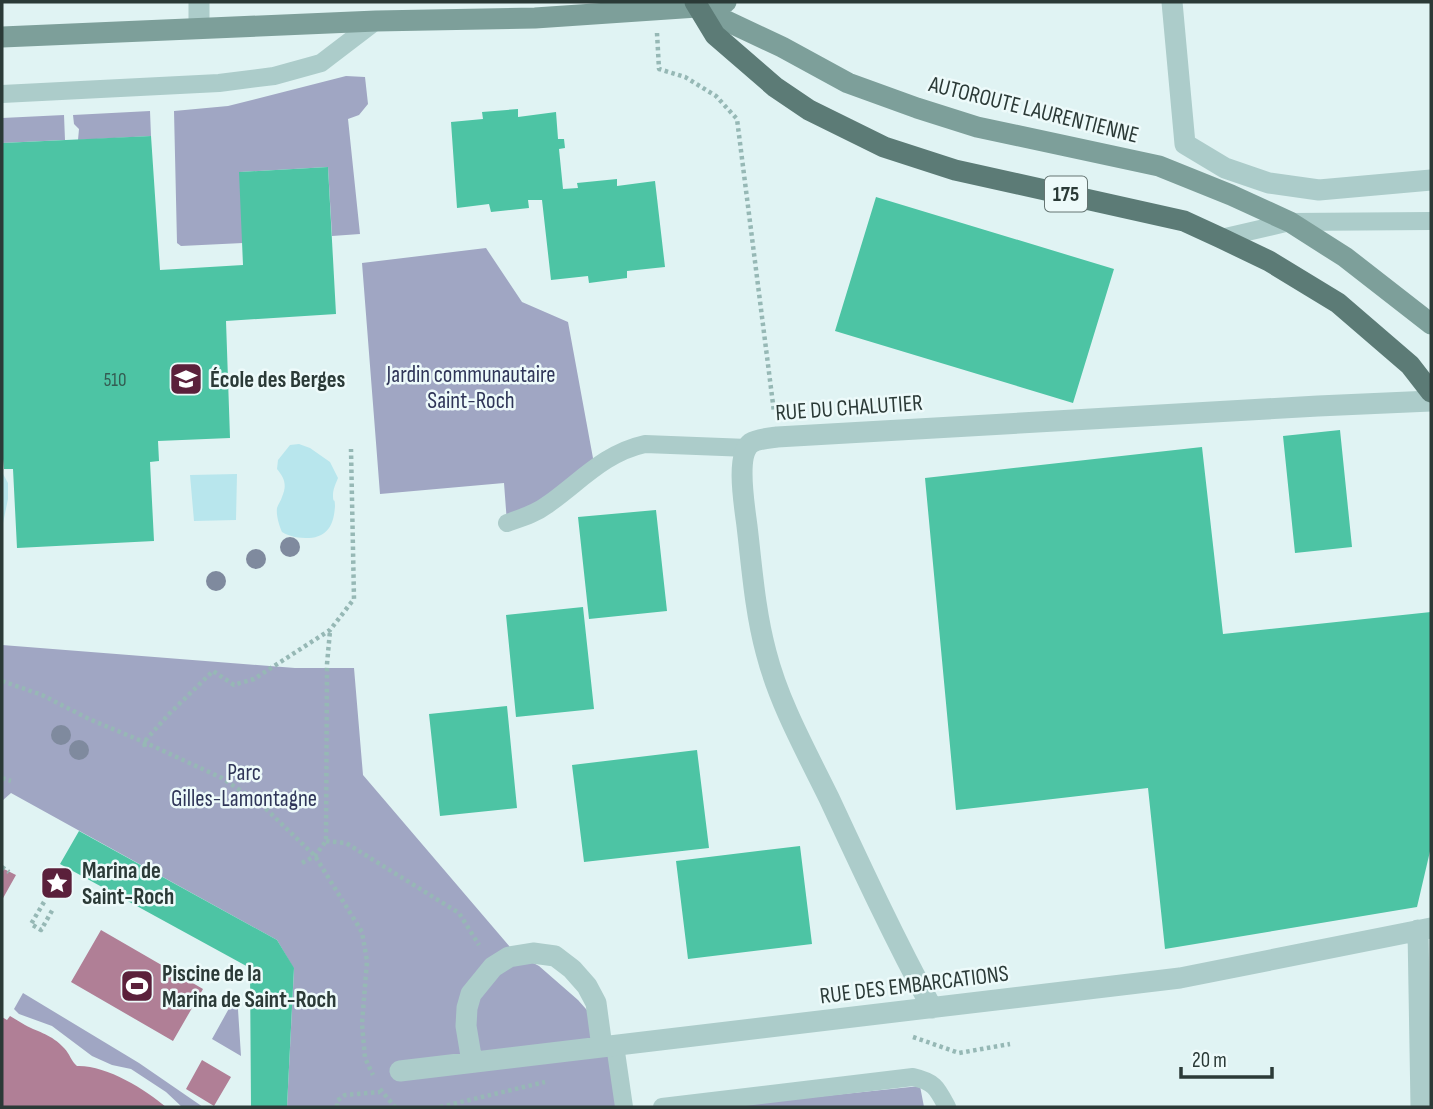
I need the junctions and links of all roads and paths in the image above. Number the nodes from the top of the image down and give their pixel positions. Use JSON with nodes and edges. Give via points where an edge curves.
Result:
{"nodes":[{"id":1,"x":199,"y":2,"type":"edge"},
{"id":2,"x":726,"y":2,"type":"edge"},
{"id":3,"x":1172,"y":2,"type":"edge"},
{"id":4,"x":696,"y":4,"type":"edge"},
{"id":5,"x":656,"y":9,"type":"junction"},
{"id":6,"x":376,"y":20,"type":"junction"},
{"id":7,"x":199,"y":27,"type":"junction"},
{"id":8,"x":2,"y":37,"type":"edge"},
{"id":9,"x":2,"y":94,"type":"edge"},
{"id":10,"x":1431,"y":180,"type":"edge"},
{"id":11,"x":1431,"y":221,"type":"edge"},
{"id":12,"x":1290,"y":222,"type":"junction"},
{"id":13,"x":1221,"y":237,"type":"junction"},
{"id":14,"x":1429,"y":319,"type":"edge"},
{"id":15,"x":1431,"y":392,"type":"edge"},
{"id":16,"x":1431,"y":401,"type":"edge"},
{"id":17,"x":777,"y":437,"type":"junction"},
{"id":18,"x":748,"y":448,"type":"junction"},
{"id":19,"x":351,"y":449,"type":"dead end"},
{"id":20,"x":507,"y":523,"type":"dead end"},
{"id":21,"x":330,"y":631,"type":"junction"},
{"id":22,"x":2,"y":681,"type":"edge"},
{"id":23,"x":144,"y":744,"type":"junction"},
{"id":24,"x":2,"y":778,"type":"edge"},
{"id":25,"x":11,"y":781,"type":"dead end"},
{"id":26,"x":326,"y":841,"type":"junction"},
{"id":27,"x":315,"y":856,"type":"junction"},
{"id":28,"x":302,"y":863,"type":"dead end"},
{"id":29,"x":2,"y":867,"type":"edge"},
{"id":30,"x":9,"y":872,"type":"dead end"},
{"id":31,"x":44,"y":902,"type":"dead end"},
{"id":32,"x":54,"y":909,"type":"dead end"},
{"id":33,"x":1425,"y":929,"type":"edge"},
{"id":34,"x":493,"y":967,"type":"junction"},
{"id":35,"x":932,"y":1008,"type":"junction"},
{"id":36,"x":609,"y":1046,"type":"junction"},
{"id":37,"x":472,"y":1062,"type":"junction"},
{"id":38,"x":400,"y":1071,"type":"dead end"},
{"id":39,"x":381,"y":1092,"type":"junction"},
{"id":40,"x":337,"y":1107,"type":"edge"},
{"id":41,"x":395,"y":1107,"type":"edge"},
{"id":42,"x":624,"y":1107,"type":"edge"},
{"id":43,"x":662,"y":1107,"type":"edge"},
{"id":44,"x":947,"y":1107,"type":"edge"},
{"id":45,"x":1421,"y":1107,"type":"edge"}],
"edges":[{"from":1,"to":7,"type":"street"},
{"from":2,"to":4,"type":"street"},
{"from":3,"to":10,"type":"street","via":[[1185,144],[1225,168],[1269,183],[1319,190]]},
{"from":4,"to":5,"type":"street"},
{"from":4,"to":12,"type":"street","name":"AUTOROUTE LAURENTIENNE","via":[[848,83],[977,127],[1158,166]]},
{"from":4,"to":13,"type":"main road","number":"175","via":[[715,35],[775,87],[809,110],[884,147],[955,170],[1184,221]]},
{"from":5,"to":6,"type":"street","via":[[535,18]]},
{"from":5,"to":17,"type":"path","via":[[659,69],[685,77],[716,96],[737,119]]},
{"from":6,"to":7,"type":"street"},
{"from":6,"to":9,"type":"lane","via":[[321,63],[274,76]]},
{"from":7,"to":8,"type":"street"},
{"from":11,"to":12,"type":"lane"},
{"from":12,"to":13,"type":"lane"},
{"from":12,"to":14,"type":"street","name":"AUTOROUTE LAURENTIENNE"},
{"from":13,"to":15,"type":"main road","number":"175","via":[[1338,303],[1410,365]]},
{"from":16,"to":17,"type":"street","name":"RUE DU CHALUTIER"},
{"from":17,"to":18,"type":"street","name":"RUE DU CHALUTIER"},
{"from":18,"to":20,"type":"lane","via":[[645,444],[629,448],[611,456],[546,506]]},
{"from":18,"to":35,"type":"street","via":[[742,466],[744,494],[766,653],[807,752]]},
{"from":19,"to":21,"type":"path","via":[[354,599]]},
{"from":21,"to":23,"type":"path","via":[[254,678],[234,685],[213,671]]},
{"from":21,"to":26,"type":"path"},
{"from":22,"to":23,"type":"path"},
{"from":23,"to":27,"type":"path","via":[[222,778],[263,806]]},
{"from":24,"to":25,"type":"path"},
{"from":26,"to":27,"type":"path"},
{"from":26,"to":34,"type":"path","via":[[346,842],[459,912]]},
{"from":27,"to":28,"type":"path"},
{"from":27,"to":39,"type":"path","via":[[362,932],[367,961],[362,1024],[365,1058]]},
{"from":29,"to":30,"type":"path"},
{"from":31,"to":32,"type":"path","via":[[31,924],[41,930]]},
{"from":33,"to":35,"type":"street","name":"RUE DES EMBARCATIONS","via":[[1180,978]]},
{"from":33,"to":45,"type":"street"},
{"from":34,"to":36,"type":"street","via":[[509,957],[555,956],[587,986]]},
{"from":34,"to":37,"type":"street","via":[[471,994],[467,1008]]},
{"from":35,"to":36,"type":"street","name":"RUE DES EMBARCATIONS"},
{"from":36,"to":37,"type":"street","name":"RUE DES EMBARCATIONS"},
{"from":36,"to":42,"type":"lane"},
{"from":37,"to":38,"type":"street","name":"RUE DES EMBARCATIONS"},
{"from":39,"to":40,"type":"path","via":[[345,1095]]},
{"from":39,"to":41,"type":"path"},
{"from":43,"to":44,"type":"lane","via":[[913,1077],[937,1087]]}]}
